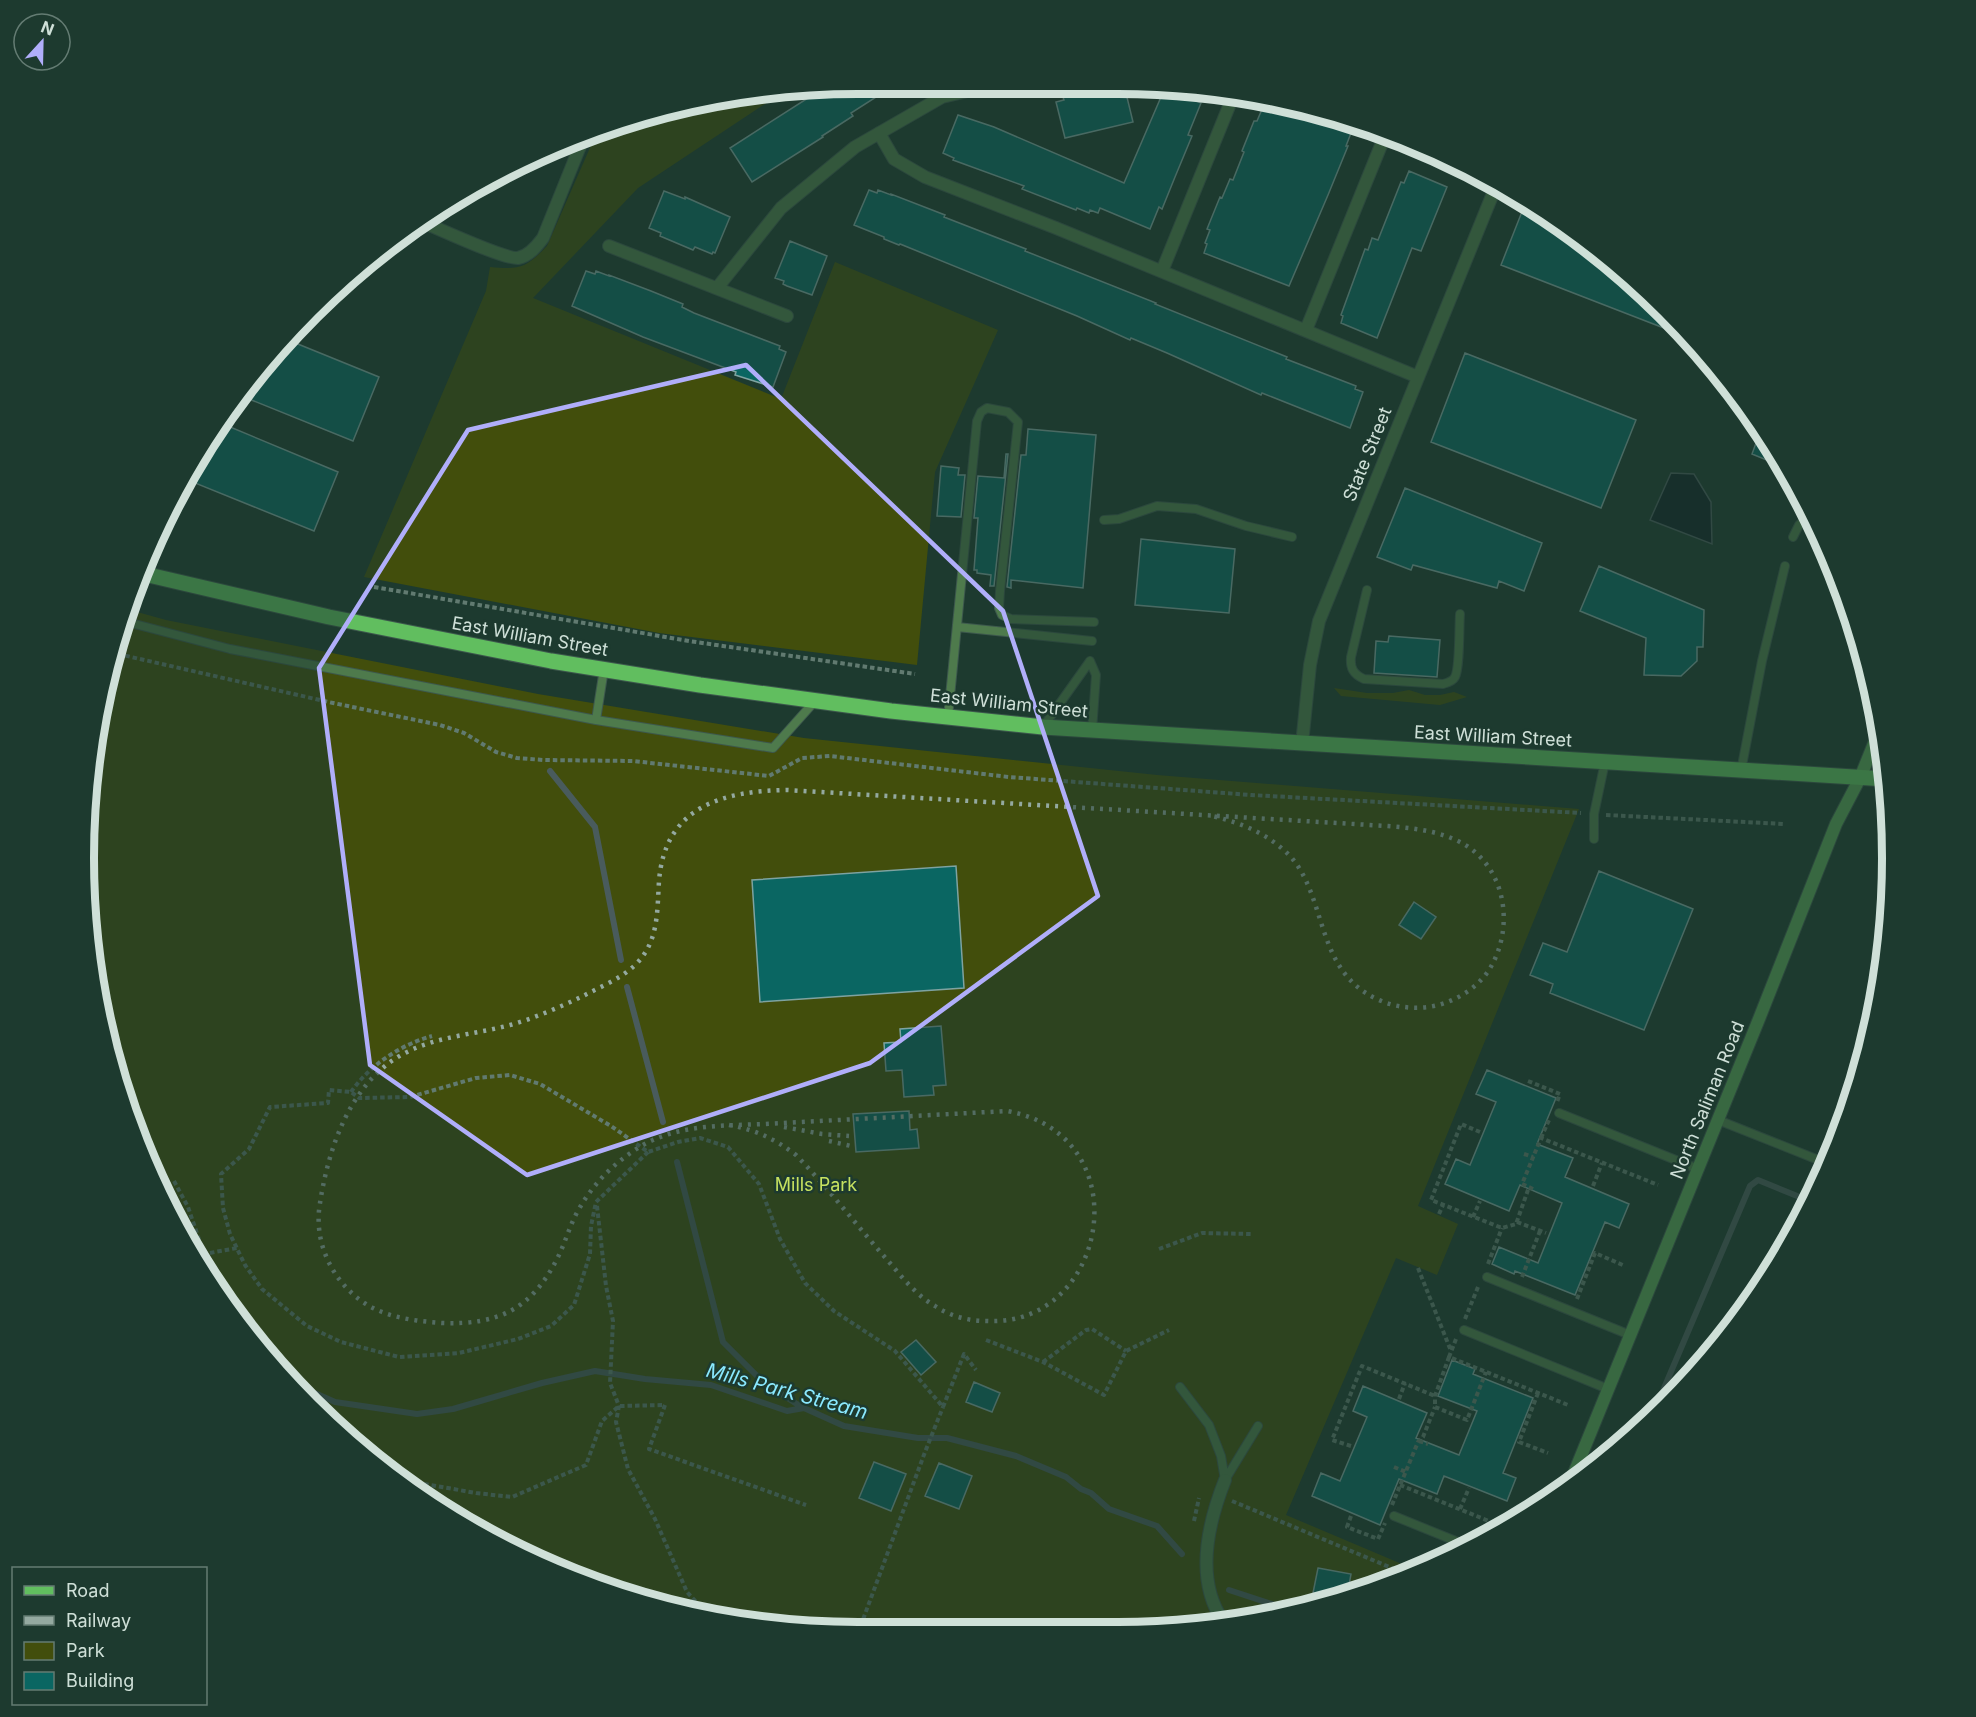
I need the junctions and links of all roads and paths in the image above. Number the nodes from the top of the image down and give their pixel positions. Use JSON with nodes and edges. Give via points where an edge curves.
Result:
{"nodes":[{"id":1,"x":955,"y":94,"type":"edge"},
{"id":2,"x":1230,"y":103,"type":"edge"},
{"id":3,"x":879,"y":133,"type":"junction"},
{"id":4,"x":1382,"y":142,"type":"edge"},
{"id":5,"x":579,"y":148,"type":"edge"},
{"id":6,"x":1493,"y":193,"type":"edge"},
{"id":7,"x":430,"y":225,"type":"edge"},
{"id":8,"x":609,"y":246,"type":"dead end"},
{"id":9,"x":1162,"y":272,"type":"junction"},
{"id":10,"x":717,"y":288,"type":"junction"},
{"id":11,"x":787,"y":316,"type":"dead end"},
{"id":12,"x":1306,"y":330,"type":"junction"},
{"id":13,"x":1418,"y":376,"type":"junction"},
{"id":14,"x":1104,"y":520,"type":"dead end"},
{"id":15,"x":1803,"y":521,"type":"edge"},
{"id":16,"x":1292,"y":537,"type":"dead end"},
{"id":17,"x":1793,"y":537,"type":"dead end"},
{"id":18,"x":1785,"y":566,"type":"dead end"},
{"id":19,"x":149,"y":575,"type":"edge"},
{"id":20,"x":374,"y":587,"type":"dead end"},
{"id":21,"x":1367,"y":590,"type":"dead end"},
{"id":22,"x":1460,"y":614,"type":"dead end"},
{"id":23,"x":1094,"y":622,"type":"dead end"},
{"id":24,"x":132,"y":623,"type":"edge"},
{"id":25,"x":957,"y":627,"type":"junction"},
{"id":26,"x":1092,"y":641,"type":"dead end"},
{"id":27,"x":123,"y":655,"type":"edge"},
{"id":28,"x":604,"y":669,"type":"junction"},
{"id":29,"x":915,"y":674,"type":"dead end"},
{"id":30,"x":815,"y":700,"type":"junction"},
{"id":31,"x":948,"y":717,"type":"junction"},
{"id":32,"x":596,"y":720,"type":"junction"},
{"id":33,"x":1043,"y":728,"type":"junction"},
{"id":34,"x":1092,"y":731,"type":"junction"},
{"id":35,"x":1302,"y":744,"type":"junction"},
{"id":36,"x":1873,"y":746,"type":"edge"},
{"id":37,"x":1605,"y":762,"type":"junction"},
{"id":38,"x":1741,"y":771,"type":"junction"},
{"id":39,"x":1860,"y":778,"type":"junction"},
{"id":40,"x":1877,"y":779,"type":"edge"},
{"id":41,"x":1594,"y":814,"type":"junction"},
{"id":42,"x":1785,"y":824,"type":"dead end"},
{"id":43,"x":1594,"y":839,"type":"dead end"},
{"id":44,"x":432,"y":1036,"type":"dead end"},
{"id":45,"x":1528,"y":1081,"type":"dead end"},
{"id":46,"x":351,"y":1092,"type":"junction"},
{"id":47,"x":1560,"y":1094,"type":"dead end"},
{"id":48,"x":1559,"y":1113,"type":"dead end"},
{"id":49,"x":1718,"y":1120,"type":"junction"},
{"id":50,"x":1480,"y":1132,"type":"dead end"},
{"id":51,"x":648,"y":1152,"type":"junction"},
{"id":52,"x":1524,"y":1154,"type":"dead end"},
{"id":53,"x":1533,"y":1157,"type":"junction"},
{"id":54,"x":1819,"y":1160,"type":"edge"},
{"id":55,"x":1602,"y":1163,"type":"junction"},
{"id":56,"x":1698,"y":1169,"type":"junction"},
{"id":57,"x":174,"y":1181,"type":"dead end"},
{"id":58,"x":1658,"y":1185,"type":"dead end"},
{"id":59,"x":1593,"y":1186,"type":"dead end"},
{"id":60,"x":1480,"y":1201,"type":"dead end"},
{"id":61,"x":596,"y":1203,"type":"junction"},
{"id":62,"x":1443,"y":1205,"type":"junction"},
{"id":63,"x":1439,"y":1214,"type":"dead end"},
{"id":64,"x":1473,"y":1217,"type":"junction"},
{"id":65,"x":1516,"y":1222,"type":"junction"},
{"id":66,"x":1502,"y":1228,"type":"junction"},
{"id":67,"x":1540,"y":1231,"type":"junction"},
{"id":68,"x":1546,"y":1233,"type":"dead end"},
{"id":69,"x":1251,"y":1234,"type":"dead end"},
{"id":70,"x":202,"y":1248,"type":"edge"},
{"id":71,"x":237,"y":1248,"type":"junction"},
{"id":72,"x":1159,"y":1249,"type":"dead end"},
{"id":73,"x":205,"y":1254,"type":"edge"},
{"id":74,"x":1625,"y":1266,"type":"dead end"},
{"id":75,"x":1418,"y":1268,"type":"dead end"},
{"id":76,"x":1499,"y":1268,"type":"dead end"},
{"id":77,"x":1487,"y":1277,"type":"dead end"},
{"id":78,"x":1532,"y":1281,"type":"dead end"},
{"id":79,"x":1587,"y":1304,"type":"dead end"},
{"id":80,"x":1168,"y":1330,"type":"dead end"},
{"id":81,"x":1464,"y":1330,"type":"dead end"},
{"id":82,"x":1630,"y":1335,"type":"junction"},
{"id":83,"x":986,"y":1340,"type":"dead end"},
{"id":84,"x":1126,"y":1351,"type":"junction"},
{"id":85,"x":1452,"y":1351,"type":"dead end"},
{"id":86,"x":1449,"y":1357,"type":"dead end"},
{"id":87,"x":1043,"y":1362,"type":"junction"},
{"id":88,"x":976,"y":1370,"type":"dead end"},
{"id":89,"x":1486,"y":1372,"type":"dead end"},
{"id":90,"x":1405,"y":1383,"type":"junction"},
{"id":91,"x":1180,"y":1387,"type":"dead end"},
{"id":92,"x":1608,"y":1389,"type":"junction"},
{"id":93,"x":1538,"y":1393,"type":"dead end"},
{"id":94,"x":1435,"y":1396,"type":"junction"},
{"id":95,"x":1399,"y":1399,"type":"dead end"},
{"id":96,"x":619,"y":1406,"type":"junction"},
{"id":97,"x":943,"y":1407,"type":"junction"},
{"id":98,"x":1435,"y":1407,"type":"junction"},
{"id":99,"x":1258,"y":1426,"type":"dead end"},
{"id":100,"x":1419,"y":1441,"type":"junction"},
{"id":101,"x":1428,"y":1444,"type":"dead end"},
{"id":102,"x":1351,"y":1446,"type":"dead end"},
{"id":103,"x":1548,"y":1453,"type":"dead end"},
{"id":104,"x":1394,"y":1467,"type":"dead end"},
{"id":105,"x":1575,"y":1471,"type":"edge"},
{"id":106,"x":1406,"y":1472,"type":"junction"},
{"id":107,"x":1225,"y":1480,"type":"junction"},
{"id":108,"x":418,"y":1483,"type":"edge"},
{"id":109,"x":1400,"y":1485,"type":"junction"},
{"id":110,"x":1469,"y":1488,"type":"dead end"},
{"id":111,"x":1220,"y":1496,"type":"junction"},
{"id":112,"x":806,"y":1505,"type":"dead end"},
{"id":113,"x":1460,"y":1509,"type":"junction"},
{"id":114,"x":1351,"y":1516,"type":"dead end"},
{"id":115,"x":1389,"y":1516,"type":"junction"},
{"id":116,"x":1494,"y":1523,"type":"edge"},
{"id":117,"x":1458,"y":1542,"type":"edge"},
{"id":118,"x":1395,"y":1570,"type":"edge"},
{"id":119,"x":699,"y":1606,"type":"edge"},
{"id":120,"x":1219,"y":1616,"type":"edge"},
{"id":121,"x":862,"y":1622,"type":"edge"}],
"edges":[{"from":1,"to":3,"type":"street","via":[[942,97]]},
{"from":2,"to":9,"type":"street"},
{"from":3,"to":9,"type":"street","via":[[894,159],[925,177]]},
{"from":3,"to":10,"type":"street","via":[[855,147],[781,208]]},
{"from":4,"to":12,"type":"street"},
{"from":5,"to":7,"type":"street","via":[[535,250],[518,258],[498,254]]},
{"from":6,"to":13,"type":"street","name":"State Street"},
{"from":8,"to":10,"type":"street"},
{"from":9,"to":12,"type":"street"},
{"from":10,"to":11,"type":"street"},
{"from":12,"to":13,"type":"street"},
{"from":13,"to":35,"type":"street","name":"State Street","via":[[1319,621]]},
{"from":14,"to":16,"type":"lane","via":[[1157,506],[1196,509]]},
{"from":15,"to":17,"type":"lane"},
{"from":18,"to":38,"type":"lane"},
{"from":19,"to":28,"type":"main road","name":"East William Street","via":[[329,617]]},
{"from":20,"to":29,"type":"path","via":[[689,641]]},
{"from":21,"to":22,"type":"lane","via":[[1350,666],[1364,679],[1450,682],[1457,666]]},
{"from":23,"to":25,"type":"lane","via":[[1011,619],[1002,615],[999,608],[1018,422],[1008,411],[987,408],[977,421]]},
{"from":24,"to":32,"type":"lane","via":[[230,649]]},
{"from":25,"to":26,"type":"lane"},
{"from":25,"to":31,"type":"lane"},
{"from":27,"to":41,"type":"path","via":[[440,725],[517,758],[633,761],[769,777],[802,758],[830,756],[1009,777]]},
{"from":28,"to":30,"type":"main road","name":"East William Street"},
{"from":28,"to":32,"type":"lane"},
{"from":30,"to":31,"type":"main road","name":"East William Street"},
{"from":30,"to":32,"type":"lane","via":[[773,748]]},
{"from":31,"to":33,"type":"main road","name":"East William Street"},
{"from":33,"to":34,"type":"main road","name":"East William Street"},
{"from":33,"to":34,"type":"lane","via":[[1090,661],[1096,675]]},
{"from":34,"to":35,"type":"main road","name":"East William Street"},
{"from":35,"to":37,"type":"main road","name":"East William Street"},
{"from":36,"to":39,"type":"main road","name":"North Saliman Road"},
{"from":37,"to":38,"type":"main road","name":"East William Street"},
{"from":37,"to":41,"type":"lane"},
{"from":38,"to":39,"type":"main road","name":"East William Street"},
{"from":39,"to":40,"type":"main road","name":"East William Street"},
{"from":39,"to":49,"type":"main road","name":"North Saliman Road","via":[[1836,824]]},
{"from":41,"to":42,"type":"path"},
{"from":41,"to":43,"type":"lane"},
{"from":44,"to":46,"type":"path","via":[[389,1055]]},
{"from":45,"to":47,"type":"path"},
{"from":46,"to":51,"type":"path","via":[[359,1098],[410,1097],[476,1078],[510,1075],[540,1084]]},
{"from":46,"to":71,"type":"path","via":[[329,1090],[328,1103],[270,1107],[249,1149],[221,1174],[223,1208]]},
{"from":48,"to":56,"type":"lane"},
{"from":49,"to":54,"type":"lane"},
{"from":49,"to":56,"type":"main road","name":"North Saliman Road"},
{"from":50,"to":62,"type":"path","via":[[1461,1125],[1431,1200]]},
{"from":51,"to":61,"type":"path"},
{"from":51,"to":97,"type":"path","via":[[700,1138],[728,1148],[759,1184],[780,1239],[805,1283],[834,1311],[895,1351]]},
{"from":52,"to":53,"type":"path"},
{"from":53,"to":55,"type":"path","via":[[1541,1138]]},
{"from":53,"to":65,"type":"path","via":[[1522,1184],[1531,1188]]},
{"from":55,"to":58,"type":"path"},
{"from":55,"to":59,"type":"path"},
{"from":56,"to":82,"type":"main road","name":"North Saliman Road"},
{"from":57,"to":70,"type":"path"},
{"from":60,"to":64,"type":"path"},
{"from":61,"to":71,"type":"path","via":[[591,1254],[574,1305],[551,1326],[518,1339],[459,1353],[399,1357],[341,1342],[307,1326],[262,1289]]},
{"from":61,"to":96,"type":"path","via":[[613,1321],[610,1383]]},
{"from":62,"to":63,"type":"path"},
{"from":62,"to":64,"type":"path"},
{"from":64,"to":66,"type":"path"},
{"from":65,"to":66,"type":"path"},
{"from":65,"to":67,"type":"path"},
{"from":66,"to":76,"type":"path","via":[[1488,1264]]},
{"from":67,"to":68,"type":"path"},
{"from":67,"to":78,"type":"path","via":[[1521,1277]]},
{"from":69,"to":72,"type":"path","via":[[1203,1233]]},
{"from":71,"to":73,"type":"path"},
{"from":74,"to":79,"type":"path","via":[[1595,1253],[1577,1299]]},
{"from":75,"to":85,"type":"path"},
{"from":77,"to":82,"type":"lane"},
{"from":80,"to":84,"type":"path"},
{"from":81,"to":92,"type":"lane"},
{"from":82,"to":92,"type":"main road","name":"North Saliman Road"},
{"from":83,"to":87,"type":"path"},
{"from":84,"to":87,"type":"path","via":[[1092,1329]]},
{"from":84,"to":87,"type":"path","via":[[1104,1395]]},
{"from":86,"to":94,"type":"path"},
{"from":88,"to":97,"type":"path","via":[[964,1354]]},
{"from":89,"to":98,"type":"path","via":[[1467,1420]]},
{"from":90,"to":94,"type":"path"},
{"from":90,"to":95,"type":"path"},
{"from":90,"to":102,"type":"path","via":[[1362,1366],[1332,1440]]},
{"from":91,"to":107,"type":"lane","via":[[1209,1425]]},
{"from":92,"to":105,"type":"main road","name":"North Saliman Road"},
{"from":93,"to":103,"type":"path","via":[[1519,1442]]},
{"from":94,"to":98,"type":"path"},
{"from":96,"to":108,"type":"path","via":[[602,1421],[586,1465],[512,1497]]},
{"from":96,"to":112,"type":"path","via":[[665,1405],[650,1449]]},
{"from":96,"to":119,"type":"path","via":[[616,1422],[628,1469],[687,1592]]},
{"from":97,"to":121,"type":"path"},
{"from":98,"to":100,"type":"path"},
{"from":99,"to":107,"type":"lane"},
{"from":100,"to":101,"type":"path"},
{"from":100,"to":106,"type":"path"},
{"from":104,"to":106,"type":"path"},
{"from":106,"to":109,"type":"path"},
{"from":107,"to":111,"type":"street"},
{"from":109,"to":113,"type":"path"},
{"from":109,"to":115,"type":"path"},
{"from":110,"to":113,"type":"path"},
{"from":111,"to":118,"type":"path"},
{"from":111,"to":120,"type":"street","via":[[1207,1557],[1209,1594]]},
{"from":113,"to":116,"type":"path"},
{"from":114,"to":115,"type":"path","via":[[1347,1527],[1378,1539]]},
{"from":115,"to":117,"type":"lane"}]}
